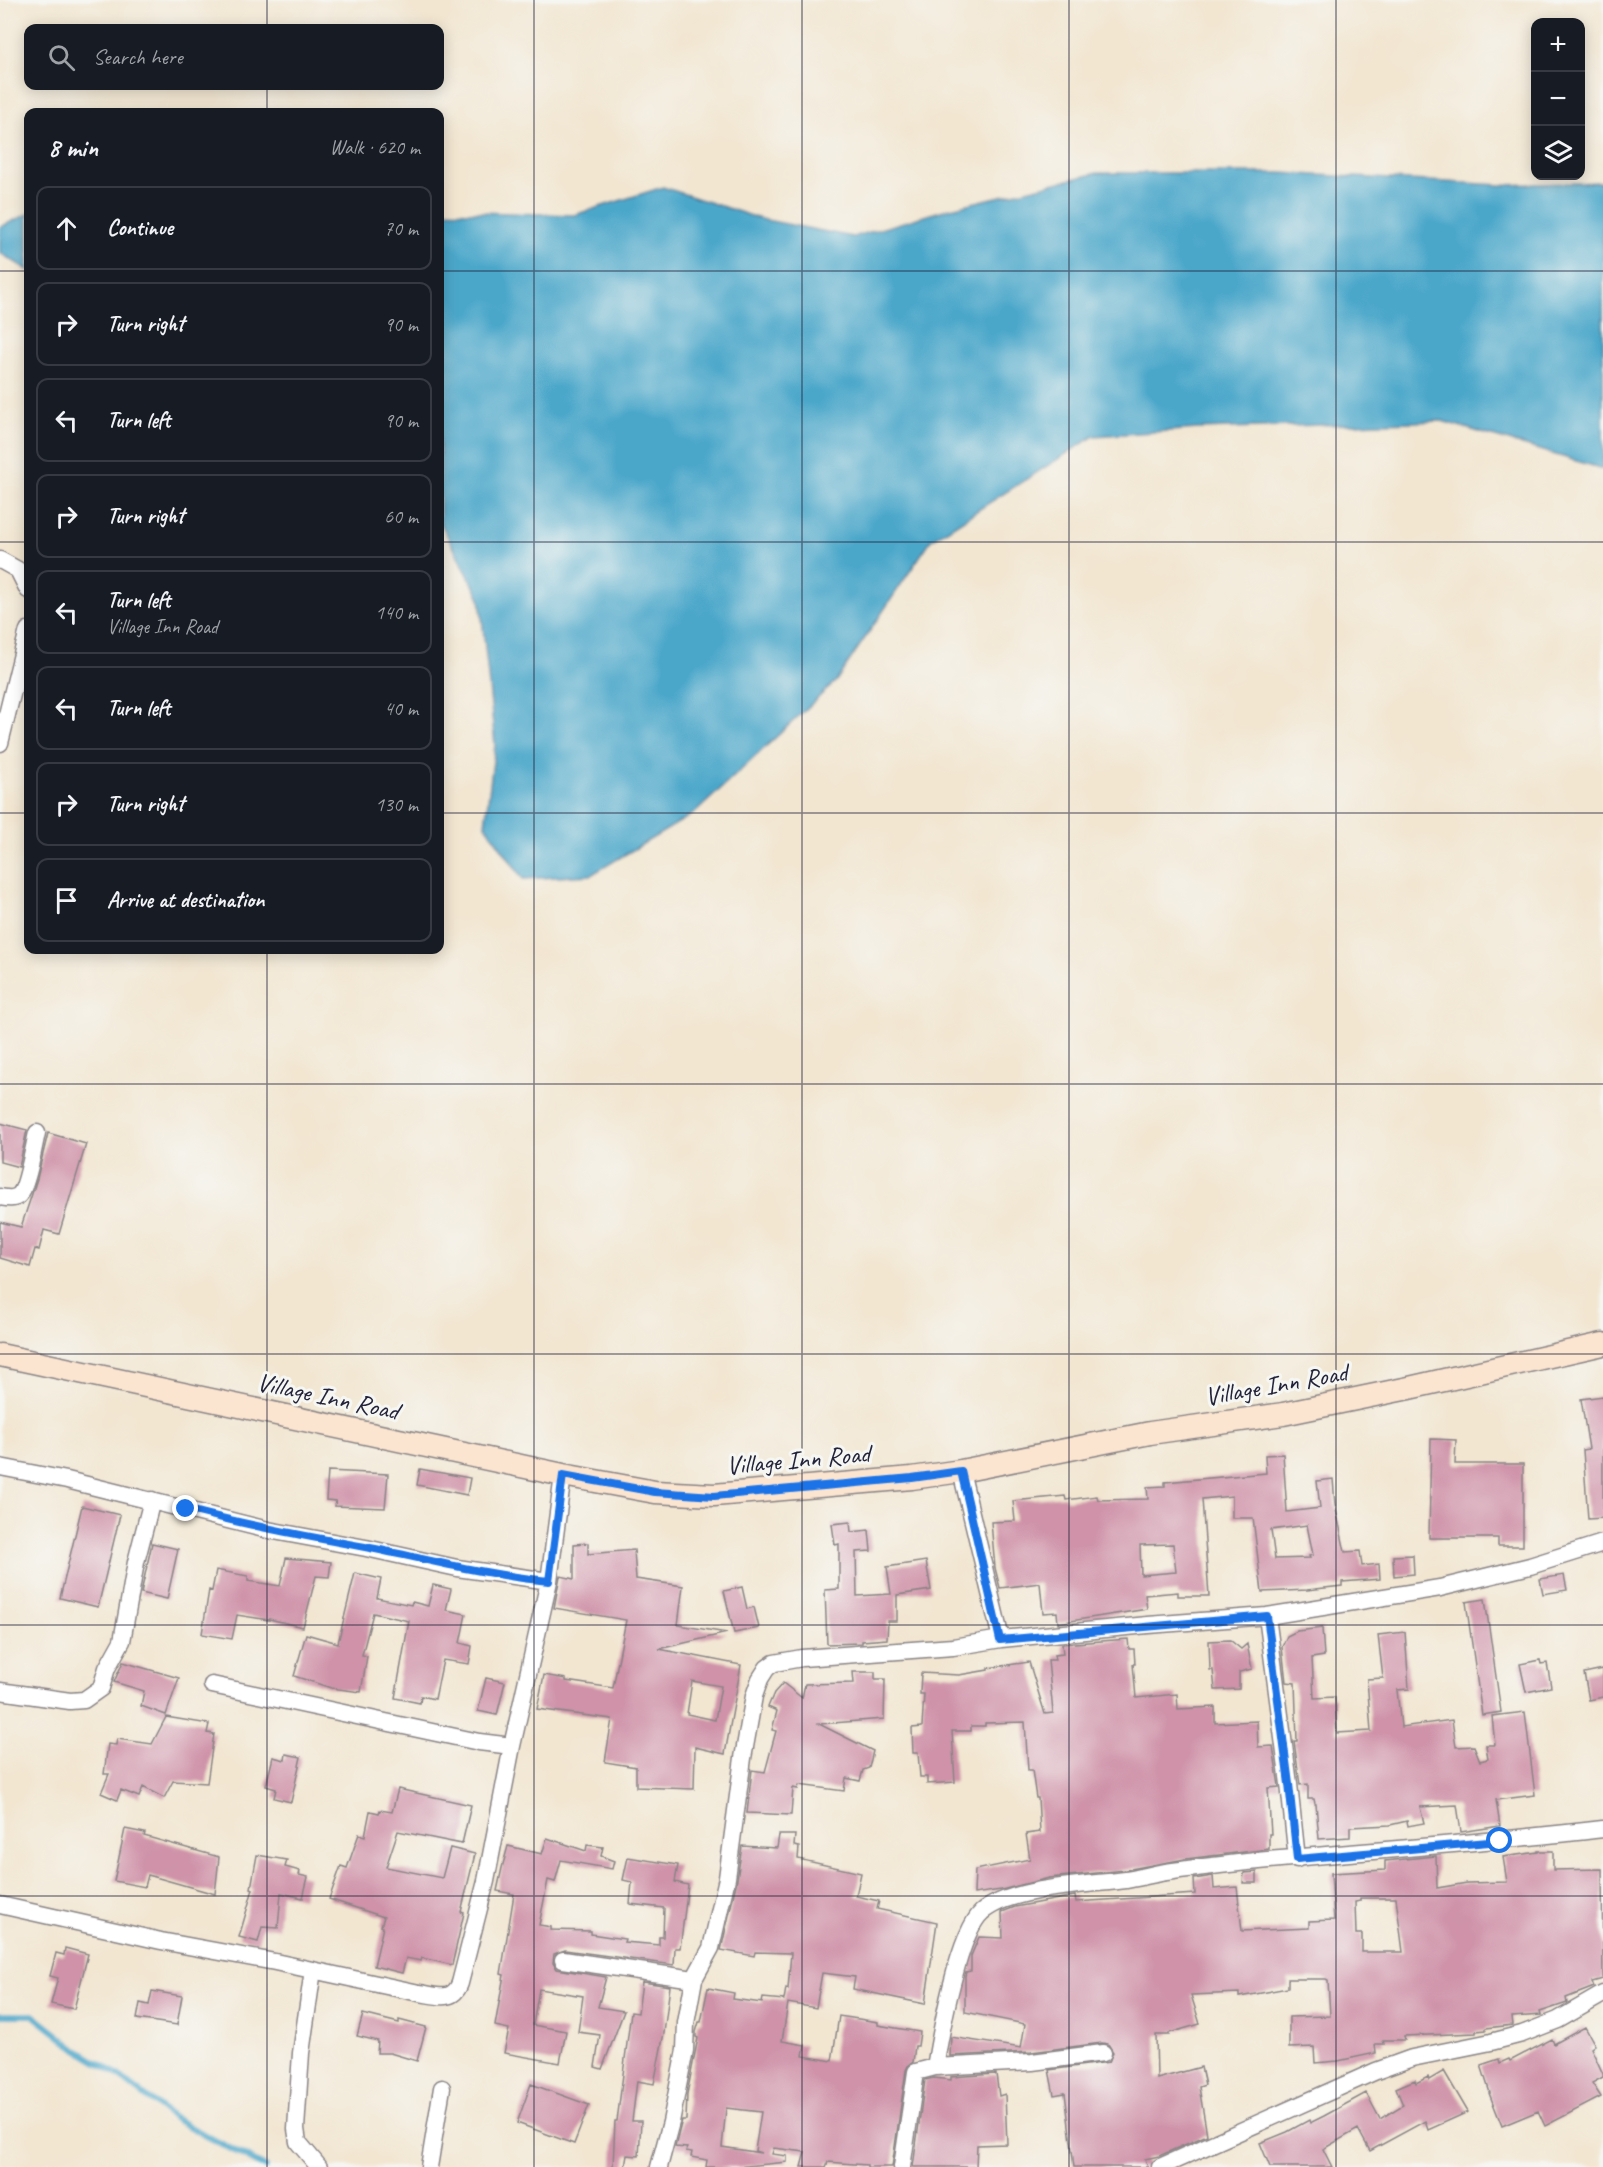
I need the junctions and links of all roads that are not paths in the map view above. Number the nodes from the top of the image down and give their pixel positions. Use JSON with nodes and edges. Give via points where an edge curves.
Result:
{"nodes":[{"id":1,"x":0,"y":560,"type":"edge"},
{"id":2,"x":24,"y":582,"type":"edge"},
{"id":3,"x":24,"y":646,"type":"edge"},
{"id":4,"x":0,"y":743,"type":"edge"},
{"id":5,"x":36,"y":1133,"type":"dead end"},
{"id":6,"x":0,"y":1197,"type":"edge"},
{"id":7,"x":1603,"y":1344,"type":"edge"},
{"id":8,"x":0,"y":1355,"type":"edge"},
{"id":9,"x":0,"y":1467,"type":"edge"},
{"id":10,"x":961,"y":1471,"type":"junction"},
{"id":11,"x":563,"y":1475,"type":"junction"},
{"id":12,"x":152,"y":1500,"type":"junction"},
{"id":13,"x":1603,"y":1544,"type":"edge"},
{"id":14,"x":549,"y":1581,"type":"junction"},
{"id":15,"x":1267,"y":1616,"type":"junction"},
{"id":16,"x":1000,"y":1640,"type":"junction"},
{"id":17,"x":212,"y":1685,"type":"dead end"},
{"id":18,"x":0,"y":1691,"type":"edge"},
{"id":19,"x":512,"y":1746,"type":"junction"},
{"id":20,"x":1603,"y":1829,"type":"edge"},
{"id":21,"x":1297,"y":1859,"type":"junction"},
{"id":22,"x":0,"y":1905,"type":"edge"},
{"id":23,"x":563,"y":1960,"type":"dead end"},
{"id":24,"x":313,"y":1970,"type":"junction"},
{"id":25,"x":694,"y":1979,"type":"junction"},
{"id":26,"x":1603,"y":1994,"type":"edge"},
{"id":27,"x":1103,"y":2053,"type":"dead end"},
{"id":28,"x":935,"y":2067,"type":"junction"},
{"id":29,"x":442,"y":2088,"type":"dead end"},
{"id":30,"x":319,"y":2167,"type":"edge"},
{"id":31,"x":429,"y":2167,"type":"edge"},
{"id":32,"x":659,"y":2167,"type":"edge"},
{"id":33,"x":902,"y":2167,"type":"edge"},
{"id":34,"x":1160,"y":2167,"type":"edge"}],
"edges":[{"from":1,"to":2,"type":"street","via":[[18,570]]},
{"from":3,"to":4,"type":"street"},
{"from":5,"to":6,"type":"street","via":[[24,1187],[12,1198]]},
{"from":7,"to":10,"type":"street","name":"Village Inn Road","via":[[1283,1414],[1150,1433]]},
{"from":8,"to":11,"type":"street","name":"Village Inn Road"},
{"from":9,"to":12,"type":"street"},
{"from":10,"to":11,"type":"street","name":"Village Inn Road","via":[[714,1496],[655,1492]]},
{"from":10,"to":16,"type":"street"},
{"from":11,"to":14,"type":"street"},
{"from":12,"to":14,"type":"street","via":[[268,1530],[457,1568]]},
{"from":12,"to":18,"type":"street","via":[[122,1641],[101,1688],[84,1700],[70,1701]]},
{"from":13,"to":15,"type":"street","via":[[1440,1588]]},
{"from":14,"to":19,"type":"street"},
{"from":15,"to":16,"type":"street"},
{"from":15,"to":21,"type":"street"},
{"from":16,"to":25,"type":"street","via":[[793,1659],[767,1668],[754,1696],[727,1878],[711,1948]]},
{"from":17,"to":19,"type":"street"},
{"from":19,"to":24,"type":"street","via":[[486,1881],[457,1992],[450,1996],[419,1993]]},
{"from":20,"to":21,"type":"street"},
{"from":21,"to":28,"type":"street","via":[[1246,1862],[1038,1890],[994,1903],[980,1914],[964,1945]]},
{"from":22,"to":24,"type":"street"},
{"from":23,"to":25,"type":"street"},
{"from":24,"to":30,"type":"street","via":[[301,2053],[296,2129],[298,2142]]},
{"from":25,"to":32,"type":"street","via":[[685,2050]]},
{"from":26,"to":34,"type":"street","via":[[1558,2020],[1522,2034],[1412,2058],[1376,2071]]},
{"from":27,"to":28,"type":"street","via":[[1032,2062]]},
{"from":28,"to":33,"type":"street","via":[[916,2072]]},
{"from":29,"to":31,"type":"street"}]}
